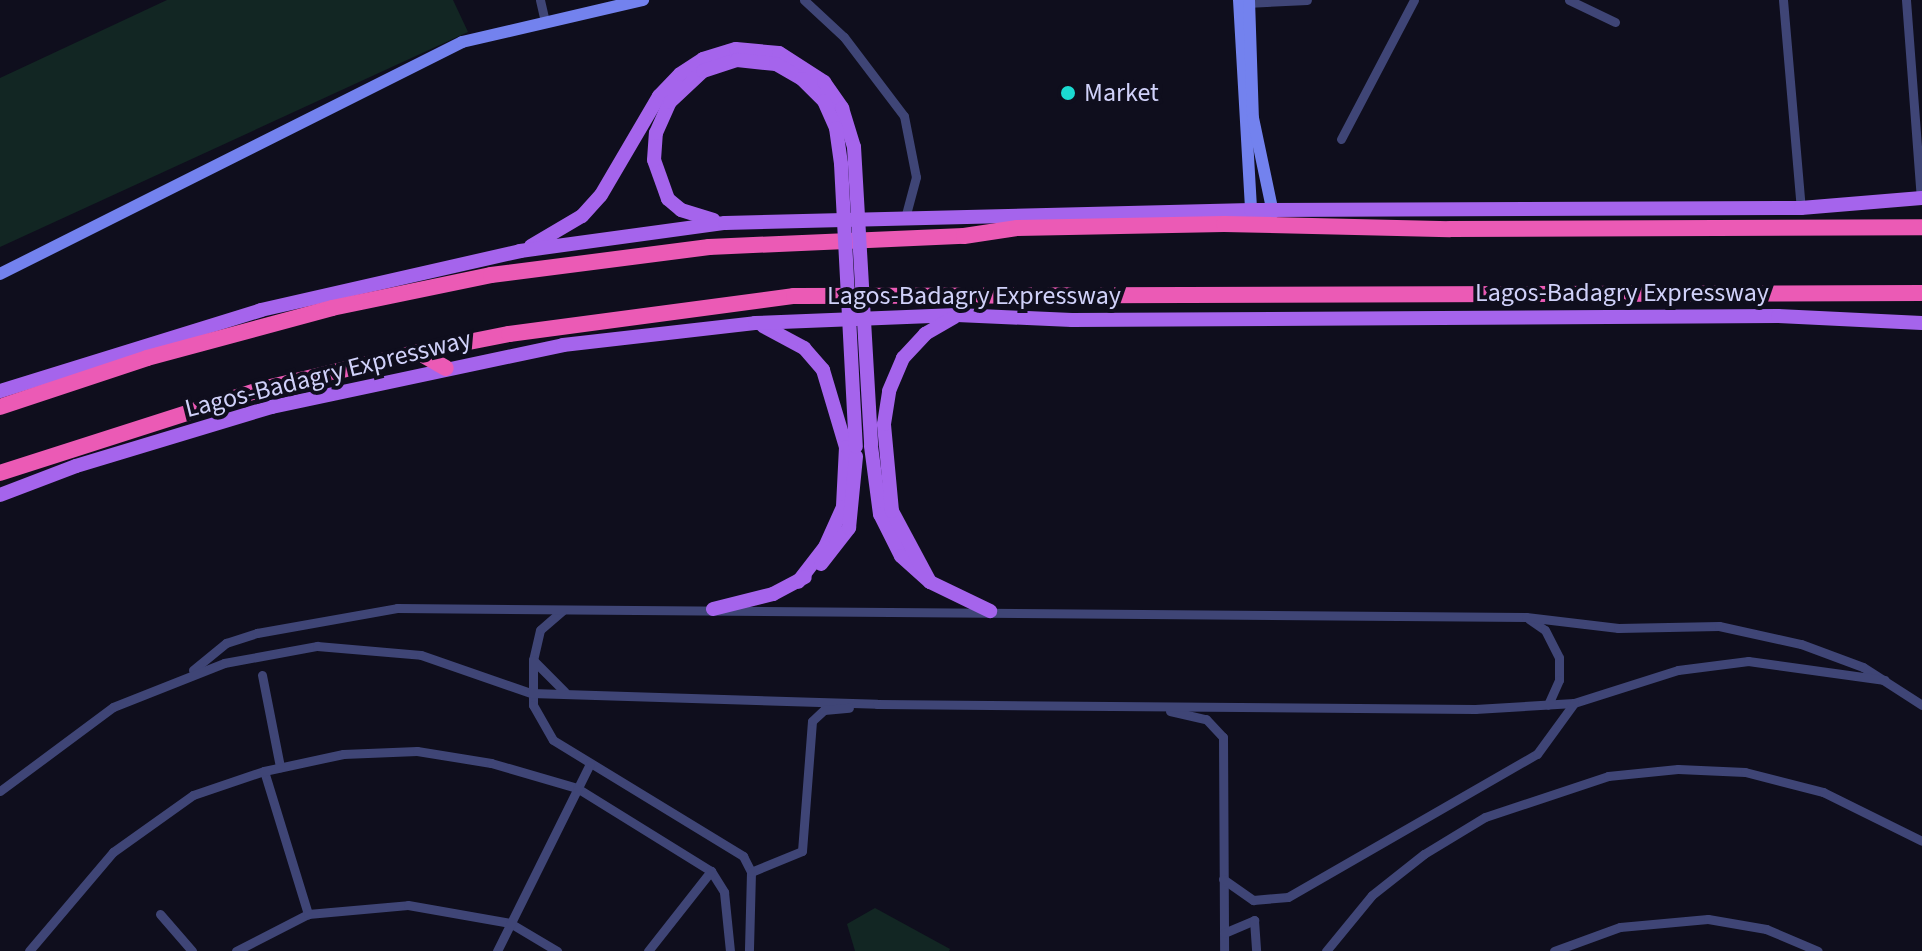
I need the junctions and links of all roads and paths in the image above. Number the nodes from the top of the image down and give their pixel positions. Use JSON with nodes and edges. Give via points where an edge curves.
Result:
{"nodes":[{"id":1,"x":540,"y":0,"type":"edge"},
{"id":2,"x":643,"y":0,"type":"edge"},
{"id":3,"x":804,"y":0,"type":"edge"},
{"id":4,"x":1307,"y":0,"type":"edge"},
{"id":5,"x":1414,"y":0,"type":"edge"},
{"id":6,"x":1569,"y":0,"type":"edge"},
{"id":7,"x":1783,"y":0,"type":"edge"},
{"id":8,"x":1906,"y":0,"type":"edge"},
{"id":9,"x":623,"y":2,"type":"edge"},
{"id":10,"x":1244,"y":2,"type":"edge"},
{"id":11,"x":545,"y":21,"type":"junction"},
{"id":12,"x":1615,"y":22,"type":"dead end"},
{"id":13,"x":1341,"y":139,"type":"dead end"},
{"id":14,"x":1921,"y":198,"type":"edge"},
{"id":15,"x":1801,"y":208,"type":"junction"},
{"id":16,"x":1251,"y":210,"type":"junction"},
{"id":17,"x":1273,"y":213,"type":"junction"},
{"id":18,"x":906,"y":215,"type":"junction"},
{"id":19,"x":725,"y":223,"type":"junction"},
{"id":20,"x":1922,"y":227,"type":"edge"},
{"id":21,"x":520,"y":251,"type":"junction"},
{"id":22,"x":0,"y":274,"type":"edge"},
{"id":23,"x":1922,"y":293,"type":"edge"},
{"id":24,"x":957,"y":315,"type":"junction"},
{"id":25,"x":755,"y":323,"type":"junction"},
{"id":26,"x":1922,"y":323,"type":"edge"},
{"id":27,"x":418,"y":352,"type":"junction"},
{"id":28,"x":446,"y":368,"type":"junction"},
{"id":29,"x":0,"y":391,"type":"edge"},
{"id":30,"x":0,"y":407,"type":"edge"},
{"id":31,"x":0,"y":473,"type":"edge"},
{"id":32,"x":0,"y":495,"type":"edge"},
{"id":33,"x":798,"y":582,"type":"junction"},
{"id":34,"x":930,"y":582,"type":"junction"},
{"id":35,"x":566,"y":608,"type":"junction"},
{"id":36,"x":713,"y":609,"type":"junction"},
{"id":37,"x":990,"y":611,"type":"junction"},
{"id":38,"x":1526,"y":617,"type":"junction"},
{"id":39,"x":533,"y":660,"type":"junction"},
{"id":40,"x":189,"y":674,"type":"junction"},
{"id":41,"x":262,"y":675,"type":"dead end"},
{"id":42,"x":1885,"y":680,"type":"junction"},
{"id":43,"x":531,"y":693,"type":"junction"},
{"id":44,"x":568,"y":694,"type":"junction"},
{"id":45,"x":1574,"y":703,"type":"junction"},
{"id":46,"x":877,"y":704,"type":"junction"},
{"id":47,"x":1548,"y":705,"type":"junction"},
{"id":48,"x":1922,"y":705,"type":"edge"},
{"id":49,"x":1153,"y":707,"type":"junction"},
{"id":50,"x":590,"y":764,"type":"junction"},
{"id":51,"x":280,"y":767,"type":"junction"},
{"id":52,"x":264,"y":771,"type":"junction"},
{"id":53,"x":577,"y":788,"type":"junction"},
{"id":54,"x":0,"y":791,"type":"edge"},
{"id":55,"x":1922,"y":841,"type":"edge"},
{"id":56,"x":711,"y":871,"type":"junction"},
{"id":57,"x":751,"y":872,"type":"junction"},
{"id":58,"x":1223,"y":879,"type":"junction"},
{"id":59,"x":160,"y":914,"type":"dead end"},
{"id":60,"x":308,"y":914,"type":"junction"},
{"id":61,"x":510,"y":923,"type":"junction"},
{"id":62,"x":1224,"y":933,"type":"junction"},
{"id":63,"x":29,"y":951,"type":"edge"},
{"id":64,"x":192,"y":951,"type":"edge"},
{"id":65,"x":236,"y":951,"type":"edge"},
{"id":66,"x":497,"y":951,"type":"edge"},
{"id":67,"x":557,"y":951,"type":"edge"},
{"id":68,"x":648,"y":951,"type":"edge"},
{"id":69,"x":730,"y":951,"type":"edge"},
{"id":70,"x":749,"y":951,"type":"edge"},
{"id":71,"x":1224,"y":951,"type":"edge"},
{"id":72,"x":1256,"y":951,"type":"edge"},
{"id":73,"x":1326,"y":951,"type":"edge"},
{"id":74,"x":1554,"y":951,"type":"edge"},
{"id":75,"x":1818,"y":951,"type":"edge"}],
"edges":[{"from":1,"to":11,"type":"street"},
{"from":2,"to":9,"type":"main road"},
{"from":3,"to":18,"type":"street","via":[[844,37],[904,116],[916,177]]},
{"from":4,"to":10,"type":"street"},
{"from":5,"to":13,"type":"street"},
{"from":6,"to":12,"type":"street"},
{"from":7,"to":15,"type":"street"},
{"from":8,"to":14,"type":"street"},
{"from":9,"to":11,"type":"main road"},
{"from":10,"to":16,"type":"main road"},
{"from":10,"to":17,"type":"main road","via":[[1253,118]]},
{"from":11,"to":22,"type":"main road","via":[[462,42]]},
{"from":14,"to":15,"type":"main road"},
{"from":15,"to":17,"type":"main road"},
{"from":16,"to":17,"type":"main road"},
{"from":16,"to":18,"type":"main road"},
{"from":18,"to":19,"type":"main road"},
{"from":19,"to":21,"type":"main road"},
{"from":19,"to":33,"type":"main road","bridge":true,"via":[[681,210],[668,199],[654,160],[656,133],[670,102],[703,71],[737,60],[776,64],[824,101],[836,128],[856,447],[849,528],[831,555]]},
{"from":20,"to":30,"type":"highway","name":"Lagos-Badagry Expressway","via":[[1208,224],[1017,228],[964,236],[709,247],[491,275],[332,308],[147,358]]},
{"from":21,"to":29,"type":"main road","via":[[261,310]]},
{"from":21,"to":34,"type":"main road","bridge":true,"via":[[572,223],[601,195],[659,96],[690,66],[716,54],[754,49],[794,59],[818,77],[842,108],[854,147],[871,446],[885,528],[901,556]]},
{"from":23,"to":27,"type":"highway","name":"Lagos-Badagry Expressway","via":[[1070,297],[900,292],[715,306]]},
{"from":24,"to":25,"type":"main road","name":"Lagos-Badagry Expressway"},
{"from":24,"to":26,"type":"main road","name":"Lagos-Badagry Expressway","via":[[1072,320],[1778,316]]},
{"from":24,"to":34,"type":"main road","via":[[925,334],[903,358],[885,409],[892,511]]},
{"from":25,"to":28,"type":"main road","name":"Lagos-Badagry Expressway","via":[[563,345]]},
{"from":25,"to":33,"type":"main road","via":[[791,339],[813,357],[842,421],[843,507],[825,547]]},
{"from":27,"to":28,"type":"highway"},
{"from":27,"to":31,"type":"highway","name":"Lagos-Badagry Expressway","via":[[262,389]]},
{"from":28,"to":32,"type":"main road","name":"Lagos-Badagry Expressway","via":[[272,407],[76,466]]},
{"from":33,"to":36,"type":"main road"},
{"from":34,"to":37,"type":"main road"},
{"from":35,"to":36,"type":"street"},
{"from":35,"to":39,"type":"street","via":[[543,624]]},
{"from":35,"to":40,"type":"street","via":[[397,608],[302,622],[226,643]]},
{"from":36,"to":37,"type":"street"},
{"from":37,"to":38,"type":"street"},
{"from":38,"to":42,"type":"street","via":[[1618,628],[1719,626],[1801,644]]},
{"from":38,"to":47,"type":"street","via":[[1545,630],[1559,658],[1559,680]]},
{"from":39,"to":43,"type":"street"},
{"from":39,"to":44,"type":"street"},
{"from":40,"to":43,"type":"street","via":[[271,650],[364,647],[421,655]]},
{"from":40,"to":54,"type":"street","via":[[113,707]]},
{"from":41,"to":51,"type":"street"},
{"from":42,"to":45,"type":"street","via":[[1772,662],[1709,663]]},
{"from":42,"to":48,"type":"street"},
{"from":43,"to":44,"type":"street"},
{"from":43,"to":50,"type":"street","via":[[553,740]]},
{"from":44,"to":46,"type":"street"},
{"from":45,"to":47,"type":"street"},
{"from":45,"to":58,"type":"street","via":[[1537,754],[1288,897],[1253,900]]},
{"from":46,"to":49,"type":"street"},
{"from":46,"to":57,"type":"street","via":[[824,710],[812,721],[806,845],[795,855]]},
{"from":47,"to":49,"type":"street"},
{"from":49,"to":58,"type":"street","via":[[1206,719],[1223,737]]},
{"from":50,"to":53,"type":"street"},
{"from":50,"to":57,"type":"street","via":[[736,850]]},
{"from":51,"to":52,"type":"street"},
{"from":51,"to":53,"type":"street","via":[[343,754],[417,751],[491,763]]},
{"from":52,"to":60,"type":"street"},
{"from":52,"to":63,"type":"street","via":[[193,795],[137,832],[90,874]]},
{"from":53,"to":56,"type":"street"},
{"from":53,"to":61,"type":"street"},
{"from":55,"to":73,"type":"street","via":[[1823,792],[1745,772],[1678,769],[1608,776],[1485,817],[1424,854],[1372,895]]},
{"from":56,"to":68,"type":"street"},
{"from":56,"to":69,"type":"street","via":[[724,892]]},
{"from":57,"to":70,"type":"street"},
{"from":58,"to":62,"type":"street"},
{"from":59,"to":64,"type":"street"},
{"from":60,"to":61,"type":"street","via":[[408,905]]},
{"from":60,"to":65,"type":"street"},
{"from":61,"to":66,"type":"street"},
{"from":61,"to":67,"type":"street"},
{"from":62,"to":71,"type":"street"},
{"from":62,"to":72,"type":"street","via":[[1254,920]]},
{"from":74,"to":75,"type":"street","via":[[1620,927],[1708,919],[1766,929]]}]}
